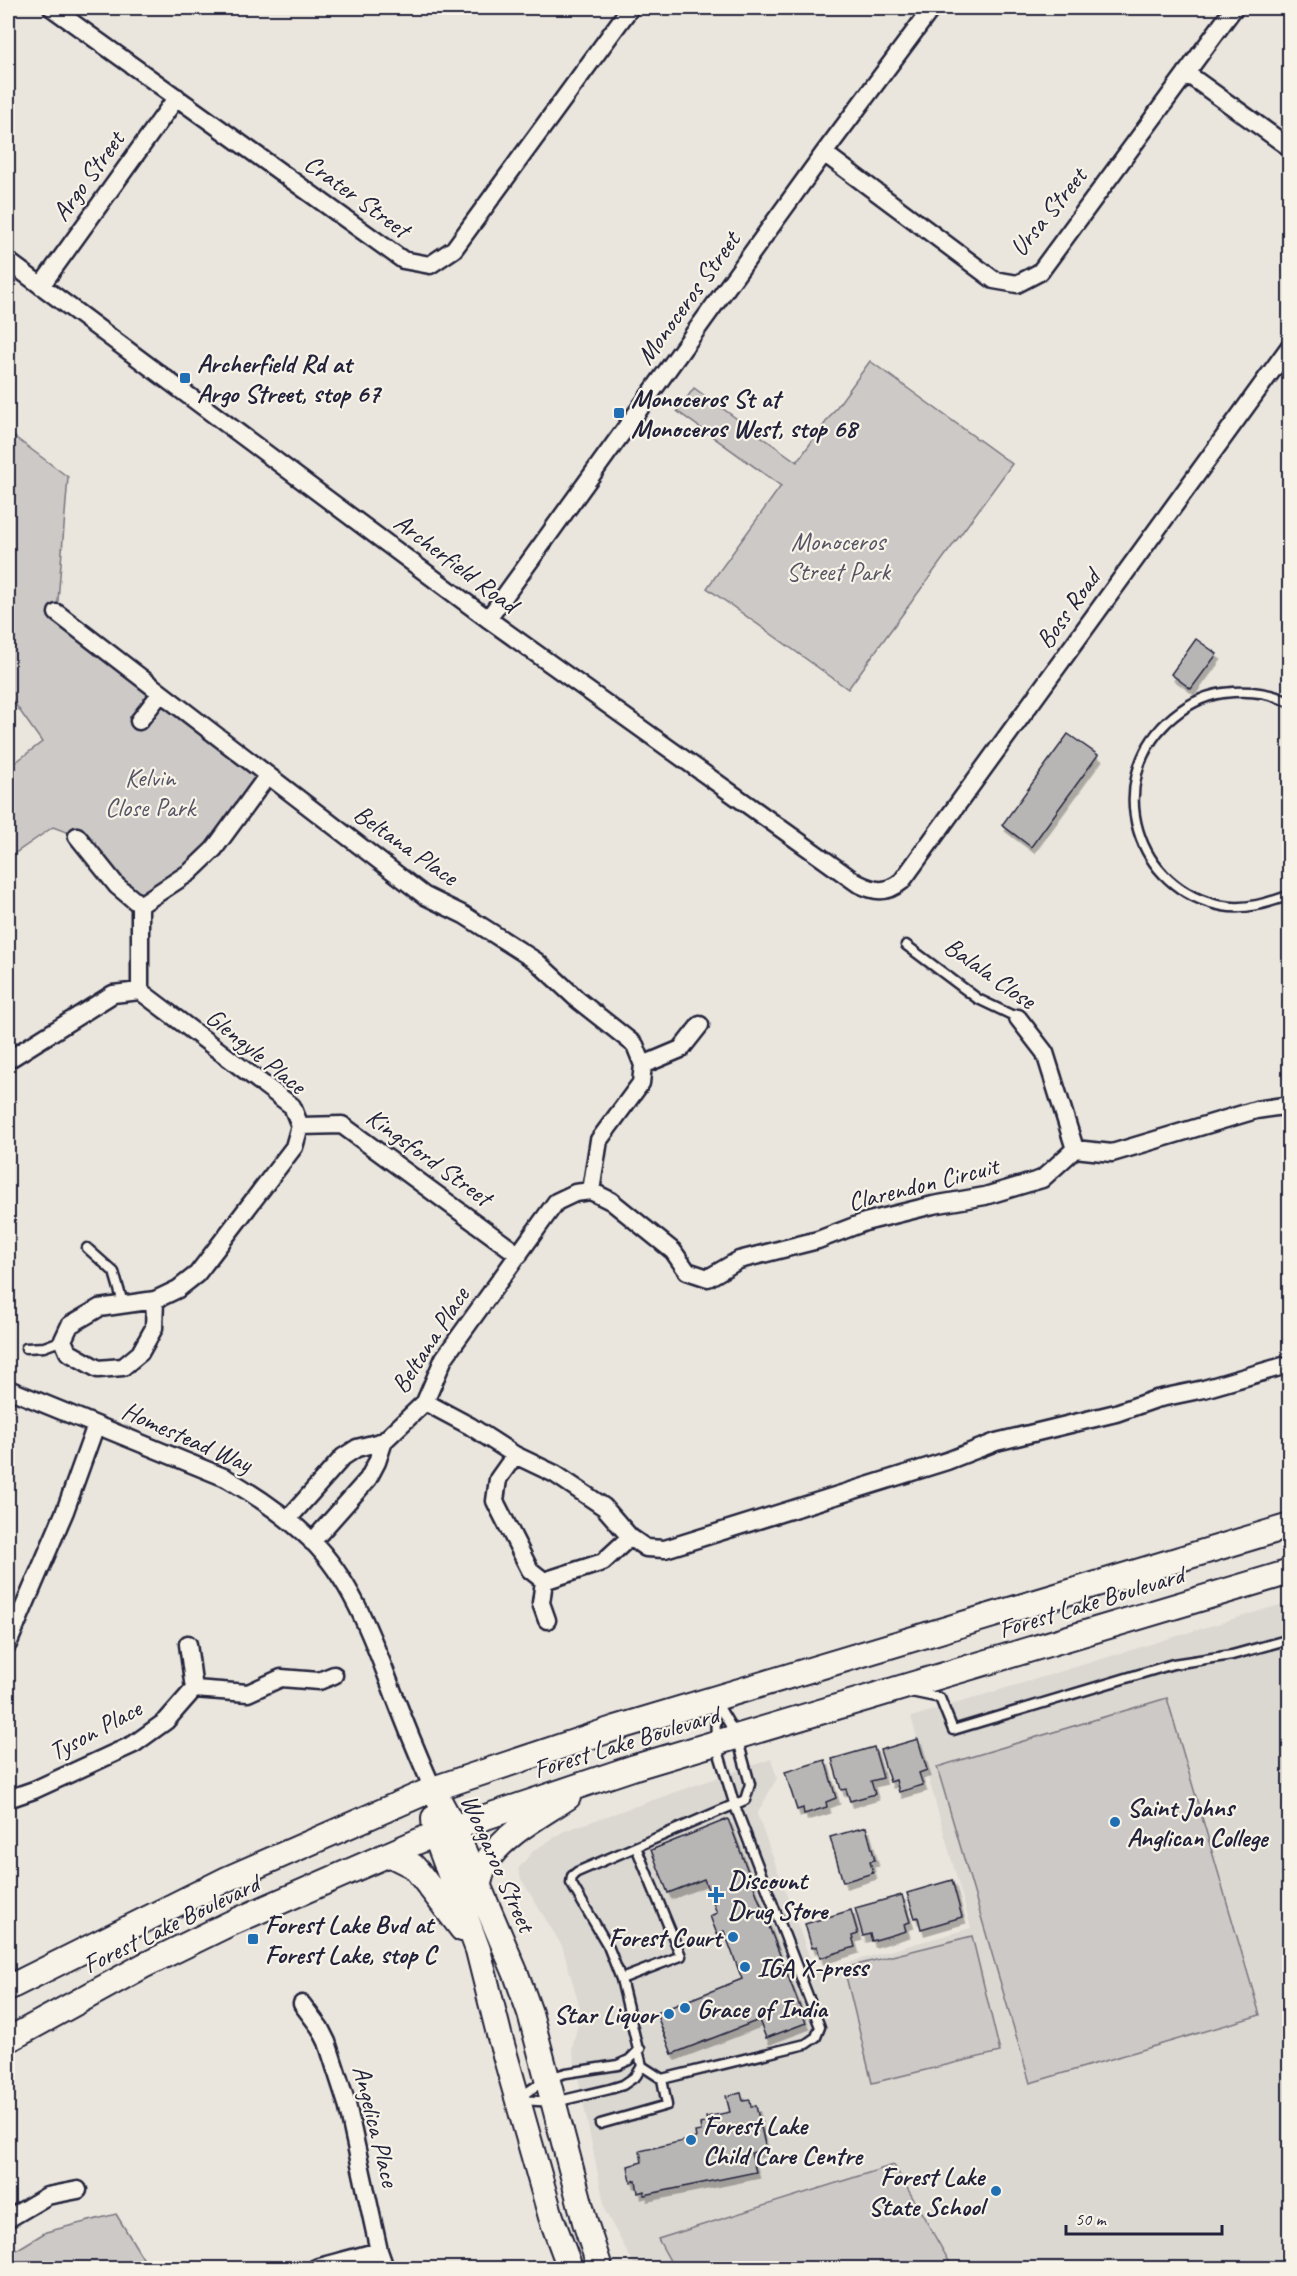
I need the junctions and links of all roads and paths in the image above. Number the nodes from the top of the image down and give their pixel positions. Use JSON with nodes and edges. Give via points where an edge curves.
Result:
{"nodes":[{"id":1,"x":52,"y":8,"type":"edge"},
{"id":2,"x":630,"y":8,"type":"edge"},
{"id":3,"x":932,"y":8,"type":"edge"},
{"id":4,"x":1234,"y":8,"type":"edge"},
{"id":5,"x":1186,"y":73,"type":"junction"},
{"id":6,"x":177,"y":97,"type":"junction"},
{"id":7,"x":1290,"y":148,"type":"edge"},
{"id":8,"x":824,"y":153,"type":"junction"},
{"id":9,"x":8,"y":261,"type":"edge"},
{"id":10,"x":41,"y":286,"type":"junction"},
{"id":11,"x":1290,"y":346,"type":"edge"},
{"id":12,"x":57,"y":613,"type":"dead end"},
{"id":13,"x":488,"y":619,"type":"junction"},
{"id":14,"x":161,"y":693,"type":"junction"},
{"id":15,"x":1290,"y":703,"type":"edge"},
{"id":16,"x":139,"y":721,"type":"dead end"},
{"id":17,"x":268,"y":775,"type":"junction"},
{"id":18,"x":77,"y":836,"type":"dead end"},
{"id":19,"x":882,"y":892,"type":"joint"},
{"id":20,"x":1290,"y":895,"type":"edge"},
{"id":21,"x":140,"y":905,"type":"junction"},
{"id":22,"x":906,"y":945,"type":"dead end"},
{"id":23,"x":140,"y":991,"type":"junction"},
{"id":24,"x":1018,"y":1018,"type":"joint"},
{"id":25,"x":700,"y":1025,"type":"dead end"},
{"id":26,"x":8,"y":1060,"type":"edge"},
{"id":27,"x":643,"y":1065,"type":"junction"},
{"id":28,"x":1290,"y":1105,"type":"edge"},
{"id":29,"x":300,"y":1126,"type":"junction"},
{"id":30,"x":1075,"y":1149,"type":"junction"},
{"id":31,"x":591,"y":1191,"type":"junction"},
{"id":32,"x":87,"y":1248,"type":"dead end"},
{"id":33,"x":519,"y":1255,"type":"junction"},
{"id":34,"x":155,"y":1300,"type":"junction"},
{"id":35,"x":123,"y":1303,"type":"junction"},
{"id":36,"x":63,"y":1340,"type":"junction"},
{"id":37,"x":26,"y":1348,"type":"dead end"},
{"id":38,"x":1290,"y":1364,"type":"edge"},
{"id":39,"x":8,"y":1389,"type":"edge"},
{"id":40,"x":425,"y":1402,"type":"junction"},
{"id":41,"x":96,"y":1425,"type":"junction"},
{"id":42,"x":384,"y":1441,"type":"junction"},
{"id":43,"x":515,"y":1455,"type":"junction"},
{"id":44,"x":288,"y":1519,"type":"junction"},
{"id":45,"x":1290,"y":1526,"type":"edge"},
{"id":46,"x":630,"y":1537,"type":"junction"},
{"id":47,"x":312,"y":1542,"type":"junction"},
{"id":48,"x":1290,"y":1572,"type":"edge"},
{"id":49,"x":544,"y":1581,"type":"junction"},
{"id":50,"x":547,"y":1620,"type":"dead end"},
{"id":51,"x":1290,"y":1639,"type":"edge"},
{"id":52,"x":8,"y":1642,"type":"edge"},
{"id":53,"x":188,"y":1644,"type":"dead end"},
{"id":54,"x":334,"y":1675,"type":"dead end"},
{"id":55,"x":194,"y":1689,"type":"junction"},
{"id":56,"x":899,"y":1690,"type":"junction"},
{"id":57,"x":715,"y":1700,"type":"junction"},
{"id":58,"x":726,"y":1741,"type":"junction"},
{"id":59,"x":591,"y":1781,"type":"junction"},
{"id":60,"x":433,"y":1789,"type":"junction"},
{"id":61,"x":8,"y":1798,"type":"edge"},
{"id":62,"x":735,"y":1806,"type":"junction"},
{"id":63,"x":445,"y":1831,"type":"junction"},
{"id":64,"x":636,"y":1847,"type":"junction"},
{"id":65,"x":389,"y":1854,"type":"junction"},
{"id":66,"x":478,"y":1888,"type":"junction"},
{"id":67,"x":478,"y":1950,"type":"junction"},
{"id":68,"x":621,"y":1979,"type":"junction"},
{"id":69,"x":8,"y":1988,"type":"edge"},
{"id":70,"x":302,"y":2004,"type":"dead end"},
{"id":71,"x":8,"y":2040,"type":"edge"},
{"id":72,"x":640,"y":2049,"type":"junction"},
{"id":73,"x":642,"y":2066,"type":"junction"},
{"id":74,"x":548,"y":2078,"type":"junction"},
{"id":75,"x":662,"y":2079,"type":"junction"},
{"id":76,"x":517,"y":2099,"type":"junction"},
{"id":77,"x":555,"y":2102,"type":"junction"},
{"id":78,"x":600,"y":2124,"type":"dead end"},
{"id":79,"x":78,"y":2190,"type":"dead end"},
{"id":80,"x":8,"y":2219,"type":"edge"},
{"id":81,"x":379,"y":2251,"type":"junction"},
{"id":82,"x":316,"y":2268,"type":"edge"},
{"id":83,"x":385,"y":2268,"type":"edge"},
{"id":84,"x":570,"y":2268,"type":"edge"},
{"id":85,"x":600,"y":2268,"type":"edge"}],
"edges":[{"from":1,"to":6,"type":"street","name":"Crater Street"},
{"from":2,"to":6,"type":"street","name":"Crater Street","via":[[454,249],[430,265],[403,260]]},
{"from":3,"to":8,"type":"street","name":"Monoceros Street"},
{"from":4,"to":5,"type":"street","name":"Ursa Street"},
{"from":5,"to":7,"type":"street"},
{"from":5,"to":8,"type":"street","name":"Ursa Street","via":[[1040,272],[1017,284],[994,280]]},
{"from":6,"to":10,"type":"street","name":"Argo Street"},
{"from":8,"to":13,"type":"street","name":"Monoceros Street"},
{"from":9,"to":10,"type":"street","name":"Archerfield Road"},
{"from":10,"to":13,"type":"street","name":"Archerfield Road"},
{"from":11,"to":19,"type":"street","name":"Boss Road","via":[[902,881]]},
{"from":12,"to":14,"type":"street","name":"Beltana Place"},
{"from":13,"to":19,"type":"street","name":"Archerfield Road","via":[[857,883]]},
{"from":14,"to":16,"type":"street"},
{"from":14,"to":17,"type":"street","name":"Beltana Place"},
{"from":15,"to":20,"type":"lane","via":[[1246,690],[1212,695],[1180,709],[1154,735],[1137,768],[1132,804],[1141,840],[1160,871],[1188,894],[1223,906],[1260,906]]},
{"from":17,"to":21,"type":"street","via":[[214,849],[190,872]]},
{"from":17,"to":27,"type":"street","name":"Beltana Place","via":[[425,896],[464,915],[536,961],[635,1045]]},
{"from":18,"to":21,"type":"street","via":[[117,886]]},
{"from":21,"to":23,"type":"street"},
{"from":22,"to":24,"type":"lane","name":"Balala Close","via":[[978,999]]},
{"from":23,"to":26,"type":"street","via":[[112,994]]},
{"from":23,"to":29,"type":"street","name":"Glengyle Place","via":[[292,1106]]},
{"from":24,"to":30,"type":"street","name":"Balala Close","via":[[1045,1053]]},
{"from":25,"to":27,"type":"street","via":[[681,1049]]},
{"from":27,"to":31,"type":"street","via":[[641,1083],[599,1140]]},
{"from":28,"to":30,"type":"street","via":[[1256,1110],[1112,1153]]},
{"from":29,"to":33,"type":"street","name":"Kingsford Street","via":[[342,1125]]},
{"from":29,"to":34,"type":"street","name":"Glengyle Place","via":[[294,1147],[197,1274]]},
{"from":30,"to":31,"type":"street","name":"Clarendon Circuit","via":[[1042,1179],[985,1196],[865,1222],[819,1240],[739,1260],[708,1278],[687,1271],[673,1251],[611,1201]]},
{"from":31,"to":33,"type":"street","name":"Beltana Place","via":[[574,1193],[556,1202]]},
{"from":32,"to":35,"type":"lane","via":[[114,1272]]},
{"from":33,"to":40,"type":"street","name":"Beltana Place","via":[[444,1358]]},
{"from":34,"to":35,"type":"street","name":"Glengyle Place"},
{"from":34,"to":36,"type":"street","via":[[154,1328],[140,1353],[123,1366],[98,1369],[68,1352]]},
{"from":35,"to":36,"type":"street","name":"Glengyle Place","via":[[99,1308],[70,1325]]},
{"from":36,"to":37,"type":"lane"},
{"from":38,"to":46,"type":"street","via":[[996,1442],[948,1461],[665,1549],[646,1548]]},
{"from":39,"to":41,"type":"street","name":"Homestead Way"},
{"from":40,"to":42,"type":"street","name":"Beltana Place"},
{"from":40,"to":43,"type":"street"},
{"from":41,"to":44,"type":"street","name":"Homestead Way","via":[[226,1478]]},
{"from":41,"to":52,"type":"street","via":[[65,1511]]},
{"from":42,"to":44,"type":"street","name":"Beltana Place","via":[[357,1448],[343,1457]]},
{"from":42,"to":47,"type":"street","name":"Beltana Place","via":[[368,1479]]},
{"from":43,"to":46,"type":"street","via":[[555,1474],[604,1507]]},
{"from":43,"to":49,"type":"street","via":[[498,1479],[495,1501],[530,1570]]},
{"from":44,"to":47,"type":"street","name":"Homestead Way"},
{"from":45,"to":57,"type":"main road","name":"Forest Lake Boulevard"},
{"from":46,"to":49,"type":"street","via":[[603,1562]]},
{"from":47,"to":60,"type":"street","name":"Homestead Way","via":[[337,1571],[365,1620]]},
{"from":48,"to":56,"type":"main road","name":"Forest Lake Boulevard"},
{"from":49,"to":50,"type":"street","via":[[541,1603]]},
{"from":51,"to":56,"type":"lane","via":[[1232,1655],[1173,1664],[953,1730],[940,1698]]},
{"from":53,"to":55,"type":"street"},
{"from":54,"to":55,"type":"street","via":[[319,1681],[280,1678],[248,1693]]},
{"from":55,"to":61,"type":"street","name":"Tyson Place","via":[[166,1721],[134,1744]]},
{"from":56,"to":58,"type":"main road","name":"Forest Lake Boulevard"},
{"from":57,"to":58,"type":"lane"},
{"from":57,"to":58,"type":"lane"},
{"from":57,"to":60,"type":"main road","name":"Forest Lake Boulevard","via":[[616,1728]]},
{"from":58,"to":59,"type":"main road","name":"Forest Lake Boulevard"},
{"from":58,"to":62,"type":"lane"},
{"from":58,"to":62,"type":"lane","via":[[750,1784],[745,1800]]},
{"from":59,"to":63,"type":"main road","name":"Forest Lake Boulevard"},
{"from":59,"to":66,"type":"main road","via":[[493,1852],[485,1863]]},
{"from":60,"to":63,"type":"main road","name":"Woogaroo Street"},
{"from":60,"to":69,"type":"main road","name":"Forest Lake Boulevard","via":[[227,1879]]},
{"from":62,"to":64,"type":"lane"},
{"from":62,"to":75,"type":"lane","via":[[820,2027],[816,2037],[806,2044]]},
{"from":63,"to":65,"type":"main road","name":"Forest Lake Boulevard"},
{"from":63,"to":66,"type":"main road","name":"Woogaroo Street"},
{"from":63,"to":67,"type":"main road","name":"Woogaroo Street"},
{"from":64,"to":68,"type":"lane","via":[[681,1956]]},
{"from":64,"to":68,"type":"lane","via":[[577,1872],[571,1883],[608,1946]]},
{"from":65,"to":67,"type":"main road","via":[[413,1866]]},
{"from":65,"to":71,"type":"main road","name":"Forest Lake Boulevard","via":[[142,1966]]},
{"from":66,"to":74,"type":"main road","name":"Woogaroo Street","via":[[516,1974]]},
{"from":67,"to":76,"type":"main road","name":"Woogaroo Street"},
{"from":68,"to":72,"type":"lane"},
{"from":70,"to":81,"type":"street","name":"Angelica Place","via":[[327,2042],[347,2104]]},
{"from":72,"to":73,"type":"lane"},
{"from":72,"to":74,"type":"lane","via":[[618,2065]]},
{"from":73,"to":75,"type":"lane"},
{"from":73,"to":77,"type":"lane","via":[[623,2085]]},
{"from":74,"to":76,"type":"lane"},
{"from":74,"to":77,"type":"main road","name":"Woogaroo Street"},
{"from":75,"to":78,"type":"lane","via":[[668,2105]]},
{"from":76,"to":77,"type":"lane"},
{"from":76,"to":84,"type":"main road","name":"Woogaroo Street","via":[[550,2217]]},
{"from":77,"to":85,"type":"main road","name":"Woogaroo Street"},
{"from":79,"to":80,"type":"street","via":[[46,2196]]},
{"from":81,"to":82,"type":"street"},
{"from":81,"to":83,"type":"street","name":"Angelica Place"}]}
